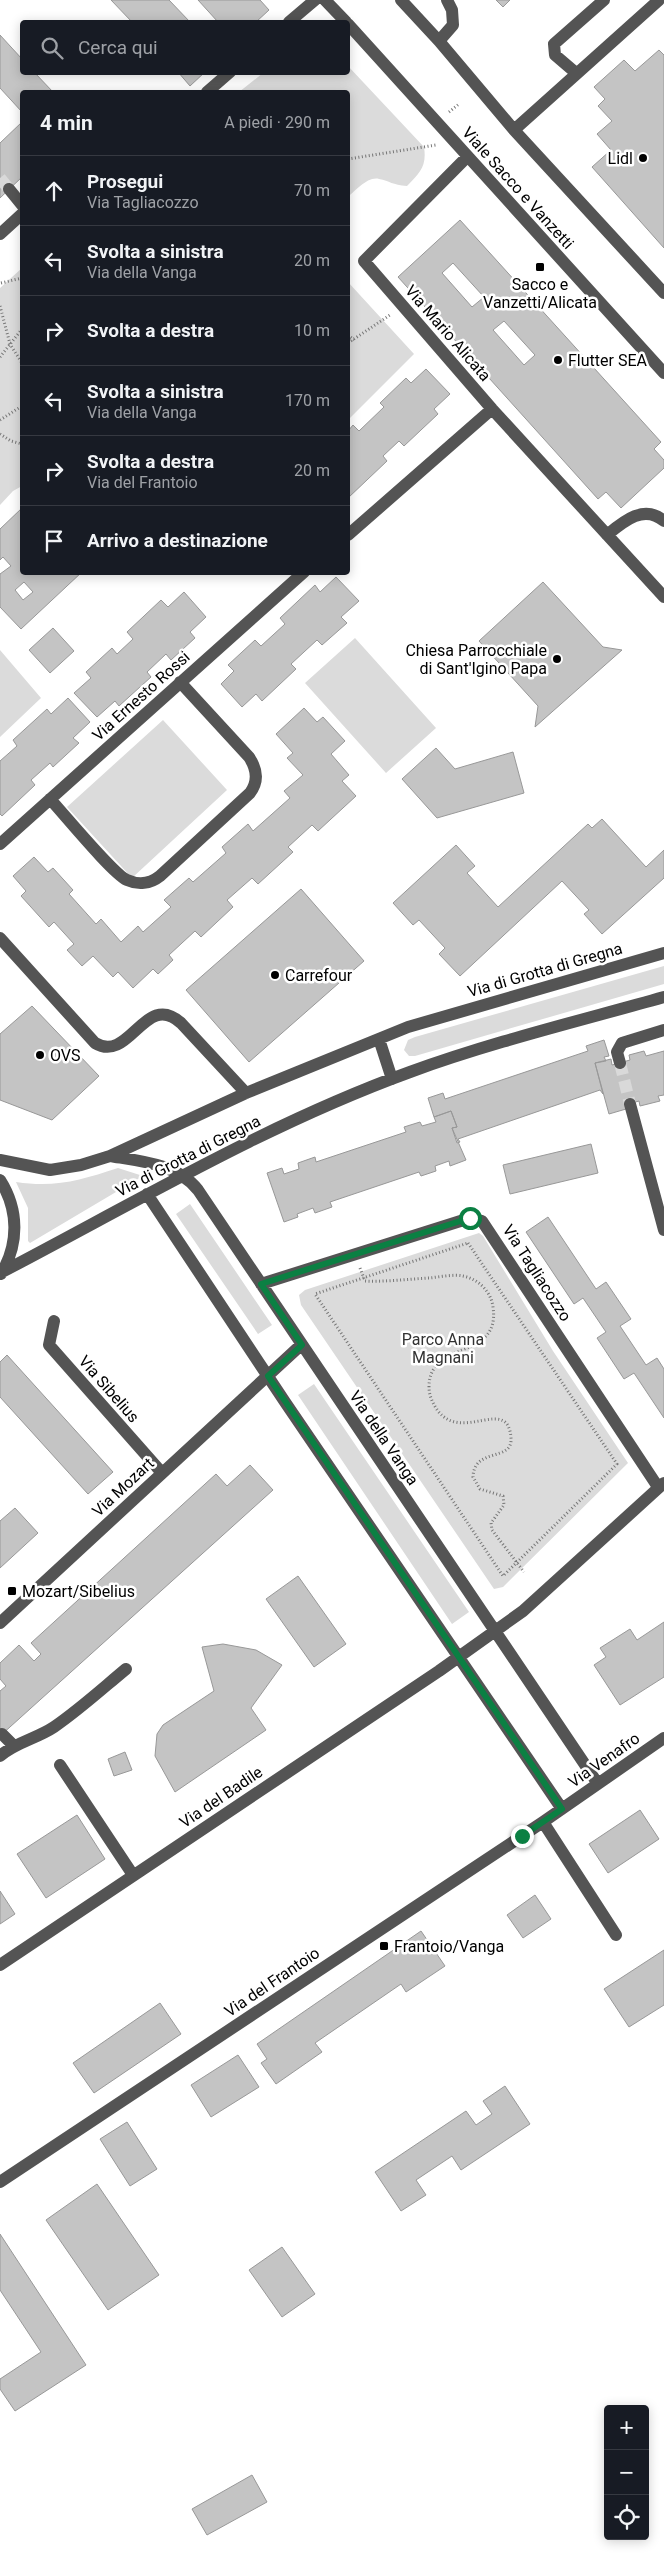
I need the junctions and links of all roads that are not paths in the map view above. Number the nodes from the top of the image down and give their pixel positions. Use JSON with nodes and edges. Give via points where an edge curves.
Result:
{"nodes":[{"id":1,"x":315,"y":0,"type":"edge"},
{"id":2,"x":325,"y":0,"type":"edge"},
{"id":3,"x":401,"y":0,"type":"edge"},
{"id":4,"x":447,"y":0,"type":"edge"},
{"id":5,"x":604,"y":0,"type":"edge"},
{"id":6,"x":659,"y":0,"type":"edge"},
{"id":7,"x":291,"y":20,"type":"edge"},
{"id":8,"x":344,"y":20,"type":"edge"},
{"id":9,"x":350,"y":26,"type":"edge"},
{"id":10,"x":439,"y":41,"type":"junction"},
{"id":11,"x":576,"y":73,"type":"junction"},
{"id":12,"x":227,"y":75,"type":"edge"},
{"id":13,"x":209,"y":90,"type":"edge"},
{"id":14,"x":514,"y":130,"type":"junction"},
{"id":15,"x":467,"y":157,"type":"junction"},
{"id":16,"x":10,"y":189,"type":"tunnel mouth"},
{"id":17,"x":20,"y":203,"type":"edge"},
{"id":18,"x":20,"y":216,"type":"edge"},
{"id":19,"x":0,"y":234,"type":"edge"},
{"id":20,"x":664,"y":293,"type":"edge"},
{"id":21,"x":664,"y":373,"type":"edge"},
{"id":22,"x":492,"y":409,"type":"junction"},
{"id":23,"x":664,"y":521,"type":"edge"},
{"id":24,"x":350,"y":533,"type":"edge"},
{"id":25,"x":607,"y":535,"type":"junction"},
{"id":26,"x":301,"y":575,"type":"edge"},
{"id":27,"x":664,"y":597,"type":"edge"},
{"id":28,"x":180,"y":682,"type":"junction"},
{"id":29,"x":50,"y":799,"type":"junction"},
{"id":30,"x":0,"y":844,"type":"edge"},
{"id":31,"x":0,"y":938,"type":"edge"},
{"id":32,"x":664,"y":953,"type":"edge"},
{"id":33,"x":664,"y":997,"type":"edge"},
{"id":34,"x":664,"y":1030,"type":"edge"},
{"id":35,"x":379,"y":1039,"type":"junction"},
{"id":36,"x":620,"y":1063,"type":"tunnel mouth"},
{"id":37,"x":392,"y":1079,"type":"junction"},
{"id":38,"x":246,"y":1093,"type":"junction"},
{"id":39,"x":630,"y":1104,"type":"tunnel mouth"},
{"id":40,"x":110,"y":1156,"type":"junction"},
{"id":41,"x":0,"y":1160,"type":"edge"},
{"id":42,"x":180,"y":1175,"type":"junction"},
{"id":43,"x":0,"y":1180,"type":"edge"},
{"id":44,"x":147,"y":1194,"type":"junction"},
{"id":45,"x":664,"y":1228,"type":"edge"},
{"id":46,"x":1,"y":1274,"type":"edge"},
{"id":47,"x":261,"y":1284,"type":"junction"},
{"id":48,"x":54,"y":1321,"type":"dead end"},
{"id":49,"x":302,"y":1345,"type":"junction"},
{"id":50,"x":268,"y":1376,"type":"junction"},
{"id":51,"x":162,"y":1473,"type":"junction"},
{"id":52,"x":661,"y":1485,"type":"edge"},
{"id":53,"x":0,"y":1623,"type":"edge"},
{"id":54,"x":496,"y":1630,"type":"junction"},
{"id":55,"x":459,"y":1656,"type":"junction"},
{"id":56,"x":126,"y":1669,"type":"dead end"},
{"id":57,"x":2,"y":1734,"type":"dead end"},
{"id":58,"x":664,"y":1738,"type":"edge"},
{"id":59,"x":13,"y":1745,"type":"junction"},
{"id":60,"x":0,"y":1756,"type":"edge"},
{"id":61,"x":60,"y":1765,"type":"dead end"},
{"id":62,"x":598,"y":1784,"type":"junction"},
{"id":63,"x":562,"y":1809,"type":"junction"},
{"id":64,"x":543,"y":1822,"type":"junction"},
{"id":65,"x":133,"y":1875,"type":"junction"},
{"id":66,"x":616,"y":1934,"type":"dead end"},
{"id":67,"x":0,"y":1965,"type":"edge"},
{"id":68,"x":0,"y":2182,"type":"edge"}],
"edges":[{"from":1,"to":7,"type":"street"},
{"from":2,"to":8,"type":"street","name":"Viale Sacco e Vanzetti"},
{"from":3,"to":10,"type":"street"},
{"from":4,"to":10,"type":"street","via":[[452,10],[452,25]]},
{"from":5,"to":11,"type":"street","via":[[554,44],[554,55]]},
{"from":6,"to":11,"type":"street"},
{"from":9,"to":15,"type":"street","name":"Viale Sacco e Vanzetti"},
{"from":10,"to":14,"type":"street"},
{"from":11,"to":14,"type":"street"},
{"from":12,"to":13,"type":"street"},
{"from":14,"to":20,"type":"street"},
{"from":15,"to":21,"type":"street","name":"Viale Sacco e Vanzetti"},
{"from":15,"to":22,"type":"street","name":"Via Mario Alicata","via":[[364,261]]},
{"from":16,"to":17,"type":"street"},
{"from":18,"to":19,"type":"street"},
{"from":22,"to":24,"type":"street"},
{"from":22,"to":25,"type":"street","name":"Via Mario Alicata"},
{"from":23,"to":25,"type":"street","via":[[655,514],[645,514],[625,520]]},
{"from":25,"to":27,"type":"street","name":"Via Mario Alicata"},
{"from":26,"to":28,"type":"street","name":"Via Ernesto Rossi"},
{"from":28,"to":29,"type":"street","name":"Via Ernesto Rossi"},
{"from":28,"to":29,"type":"street","via":[[249,757],[257,777],[250,793],[160,876],[152,882],[140,884],[123,878]]},
{"from":29,"to":30,"type":"street","name":"Via Ernesto Rossi"},
{"from":31,"to":38,"type":"street","via":[[95,1043],[113,1047],[148,1019],[170,1015]]},
{"from":32,"to":35,"type":"street","name":"Via di Grotta di Gregna","via":[[434,1018]]},
{"from":33,"to":37,"type":"street","name":"Via di Grotta di Gregna"},
{"from":34,"to":36,"type":"street","via":[[622,1043],[617,1052]]},
{"from":35,"to":37,"type":"street"},
{"from":35,"to":38,"type":"street","name":"Via di Grotta di Gregna"},
{"from":37,"to":42,"type":"street","name":"Via di Grotta di Gregna"},
{"from":38,"to":40,"type":"street","name":"Via di Grotta di Gregna"},
{"from":39,"to":45,"type":"street"},
{"from":40,"to":41,"type":"street","name":"Via di Grotta di Gregna","via":[[50,1170]]},
{"from":40,"to":42,"type":"street","name":"Via della Vanga","via":[[157,1165]]},
{"from":42,"to":44,"type":"street","name":"Via di Grotta di Gregna"},
{"from":42,"to":47,"type":"street","name":"Via della Vanga","via":[[198,1190]]},
{"from":43,"to":46,"type":"street","via":[[12,1207],[15,1227],[12,1246]]},
{"from":44,"to":46,"type":"street","name":"Via di Grotta di Gregna"},
{"from":44,"to":50,"type":"street"},
{"from":47,"to":49,"type":"street","name":"Via della Vanga"},
{"from":47,"to":52,"type":"street","name":"Via Tagliacozzo","via":[[470,1218],[482,1221]]},
{"from":48,"to":51,"type":"street","name":"Via Sibelius","via":[[49,1345]]},
{"from":49,"to":50,"type":"street","name":"Via Mozart"},
{"from":49,"to":54,"type":"street","name":"Via della Vanga"},
{"from":50,"to":51,"type":"street","name":"Via Mozart"},
{"from":50,"to":55,"type":"street"},
{"from":51,"to":53,"type":"street","name":"Via Mozart"},
{"from":52,"to":54,"type":"street","name":"Via del Badile","via":[[535,1602]]},
{"from":54,"to":55,"type":"street","name":"Via del Badile"},
{"from":54,"to":62,"type":"street","name":"Via della Vanga"},
{"from":55,"to":63,"type":"street"},
{"from":55,"to":65,"type":"street","name":"Via del Badile"},
{"from":56,"to":59,"type":"street","via":[[55,1727]]},
{"from":57,"to":59,"type":"street"},
{"from":58,"to":62,"type":"street","name":"Via Venafro"},
{"from":59,"to":60,"type":"street"},
{"from":61,"to":65,"type":"street"},
{"from":62,"to":63,"type":"street","name":"Via Venafro"},
{"from":63,"to":64,"type":"street","name":"Via del Frantoio"},
{"from":64,"to":66,"type":"street"},
{"from":64,"to":68,"type":"street","name":"Via del Frantoio"},
{"from":65,"to":67,"type":"street","name":"Via del Badile"}]}
